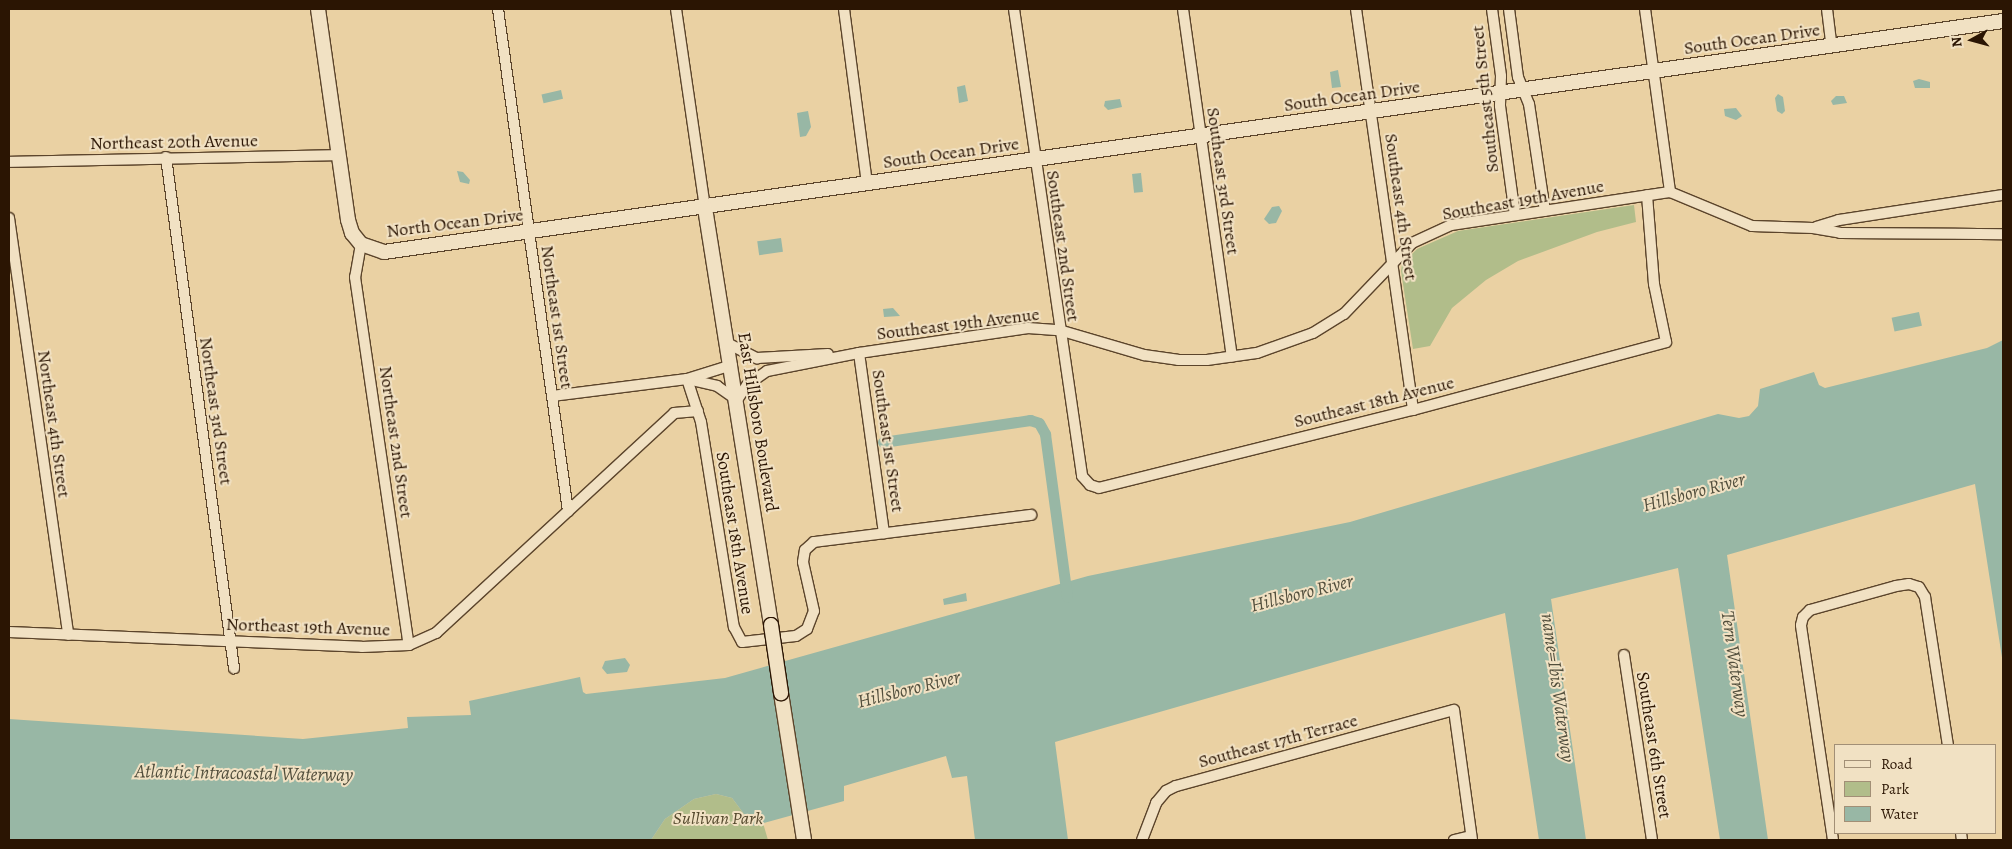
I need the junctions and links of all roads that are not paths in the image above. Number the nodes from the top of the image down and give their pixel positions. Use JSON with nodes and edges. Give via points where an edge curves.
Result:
{"nodes":[{"id":1,"x":318,"y":9,"type":"edge"},
{"id":2,"x":498,"y":9,"type":"edge"},
{"id":3,"x":676,"y":9,"type":"edge"},
{"id":4,"x":844,"y":9,"type":"edge"},
{"id":5,"x":1014,"y":9,"type":"edge"},
{"id":6,"x":1183,"y":9,"type":"edge"},
{"id":7,"x":1356,"y":9,"type":"edge"},
{"id":8,"x":1492,"y":9,"type":"edge"},
{"id":9,"x":1509,"y":9,"type":"edge"},
{"id":10,"x":1645,"y":9,"type":"edge"},
{"id":11,"x":1827,"y":9,"type":"edge"},
{"id":12,"x":2003,"y":21,"type":"edge"},
{"id":13,"x":1832,"y":46,"type":"junction"},
{"id":14,"x":1654,"y":73,"type":"junction"},
{"id":15,"x":1524,"y":91,"type":"junction"},
{"id":16,"x":1500,"y":94,"type":"junction"},
{"id":17,"x":1371,"y":112,"type":"junction"},
{"id":18,"x":1201,"y":137,"type":"junction"},
{"id":19,"x":339,"y":155,"type":"junction"},
{"id":20,"x":166,"y":158,"type":"junction"},
{"id":21,"x":1034,"y":161,"type":"junction"},
{"id":22,"x":9,"y":162,"type":"edge"},
{"id":23,"x":867,"y":183,"type":"junction"},
{"id":24,"x":1670,"y":192,"type":"junction"},
{"id":25,"x":1647,"y":195,"type":"junction"},
{"id":26,"x":2003,"y":195,"type":"edge"},
{"id":27,"x":705,"y":208,"type":"junction"},
{"id":28,"x":1545,"y":211,"type":"junction"},
{"id":29,"x":1515,"y":216,"type":"junction"},
{"id":30,"x":9,"y":218,"type":"edge"},
{"id":31,"x":1813,"y":228,"type":"junction"},
{"id":32,"x":528,"y":232,"type":"junction"},
{"id":33,"x":2003,"y":234,"type":"edge"},
{"id":34,"x":361,"y":244,"type":"junction"},
{"id":35,"x":1392,"y":262,"type":"junction"},
{"id":36,"x":1059,"y":330,"type":"junction"},
{"id":37,"x":727,"y":344,"type":"junction"},
{"id":38,"x":859,"y":353,"type":"junction"},
{"id":39,"x":1232,"y":357,"type":"junction"},
{"id":40,"x":732,"y":365,"type":"junction"},
{"id":41,"x":687,"y":379,"type":"junction"},
{"id":42,"x":552,"y":396,"type":"junction"},
{"id":43,"x":737,"y":400,"type":"junction"},
{"id":44,"x":1413,"y":410,"type":"junction"},
{"id":45,"x":698,"y":411,"type":"junction"},
{"id":46,"x":1090,"y":485,"type":"joint"},
{"id":47,"x":568,"y":510,"type":"junction"},
{"id":48,"x":1031,"y":515,"type":"dead end"},
{"id":49,"x":884,"y":533,"type":"junction"},
{"id":50,"x":9,"y":632,"type":"edge"},
{"id":51,"x":68,"y":634,"type":"junction"},
{"id":52,"x":231,"y":641,"type":"junction"},
{"id":53,"x":409,"y":645,"type":"junction"},
{"id":54,"x":1624,"y":655,"type":"dead end"},
{"id":55,"x":234,"y":668,"type":"dead end"},
{"id":56,"x":1948,"y":744,"type":"edge"},
{"id":57,"x":1472,"y":838,"type":"edge"},
{"id":58,"x":804,"y":840,"type":"edge"},
{"id":59,"x":1142,"y":840,"type":"edge"},
{"id":60,"x":1454,"y":840,"type":"edge"},
{"id":61,"x":1652,"y":840,"type":"edge"},
{"id":62,"x":1833,"y":840,"type":"edge"}],
"edges":[{"from":1,"to":19,"type":"main road"},
{"from":2,"to":32,"type":"street","name":"Northeast 1st Street"},
{"from":3,"to":27,"type":"street","name":"East Hillsboro Boulevard"},
{"from":4,"to":23,"type":"street"},
{"from":5,"to":21,"type":"street","name":"Southeast 2nd Street"},
{"from":6,"to":18,"type":"street","name":"Southeast 3rd Street"},
{"from":7,"to":17,"type":"street","name":"Southeast 4th Street"},
{"from":8,"to":16,"type":"street","name":"Southeast 5th Street","via":[[1501,76]]},
{"from":9,"to":15,"type":"street","name":"Southeast 5th Street","via":[[1518,77]]},
{"from":10,"to":14,"type":"street"},
{"from":11,"to":13,"type":"street"},
{"from":12,"to":13,"type":"main road","name":"South Ocean Drive"},
{"from":13,"to":14,"type":"main road","name":"South Ocean Drive"},
{"from":14,"to":15,"type":"main road","name":"South Ocean Drive"},
{"from":14,"to":24,"type":"street"},
{"from":15,"to":16,"type":"main road","name":"South Ocean Drive"},
{"from":15,"to":28,"type":"street","name":"Southeast 5th Street","via":[[1529,104]]},
{"from":16,"to":17,"type":"main road","name":"South Ocean Drive"},
{"from":16,"to":29,"type":"street","name":"Southeast 5th Street"},
{"from":17,"to":18,"type":"main road","name":"South Ocean Drive"},
{"from":17,"to":35,"type":"street","name":"Southeast 4th Street"},
{"from":18,"to":21,"type":"main road","name":"South Ocean Drive"},
{"from":18,"to":39,"type":"street","name":"Southeast 3rd Street"},
{"from":19,"to":20,"type":"street","name":"Northeast 20th Avenue"},
{"from":19,"to":34,"type":"main road","via":[[348,220],[352,233]]},
{"from":20,"to":22,"type":"street","name":"Northeast 20th Avenue"},
{"from":20,"to":52,"type":"street","name":"Northeast 3rd Street"},
{"from":21,"to":23,"type":"main road","name":"South Ocean Drive"},
{"from":21,"to":36,"type":"street","name":"Southeast 2nd Street"},
{"from":23,"to":27,"type":"main road","name":"South Ocean Drive"},
{"from":24,"to":25,"type":"street","name":"Southeast 19th Avenue"},
{"from":24,"to":31,"type":"street","name":"Southeast 19th Avenue","via":[[1752,226]]},
{"from":25,"to":28,"type":"street","name":"Southeast 19th Avenue"},
{"from":25,"to":44,"type":"street","name":"Southeast 18th Avenue","via":[[1654,284],[1666,342]]},
{"from":26,"to":31,"type":"street","name":"Southeast 19th Avenue","via":[[1839,220]]},
{"from":27,"to":32,"type":"main road","name":"North Ocean Drive"},
{"from":27,"to":37,"type":"main road","name":"East Hillsboro Boulevard"},
{"from":28,"to":29,"type":"street","name":"Southeast 19th Avenue"},
{"from":29,"to":35,"type":"street","name":"Southeast 19th Avenue","via":[[1451,225],[1418,240]]},
{"from":30,"to":51,"type":"street","name":"Northeast 4th Street"},
{"from":31,"to":33,"type":"street","name":"Southeast 19th Avenue","via":[[1840,233]]},
{"from":32,"to":34,"type":"main road","name":"North Ocean Drive","via":[[384,252]]},
{"from":32,"to":42,"type":"street","name":"Northeast 1st Street"},
{"from":34,"to":53,"type":"street","name":"Northeast 2nd Street","via":[[355,277]]},
{"from":35,"to":39,"type":"street","name":"Southeast 19th Avenue","via":[[1344,314],[1313,333],[1257,353]]},
{"from":35,"to":44,"type":"street","name":"Southeast 4th Street"},
{"from":36,"to":38,"type":"street","name":"Southeast 19th Avenue","via":[[1028,328]]},
{"from":36,"to":39,"type":"street","name":"Southeast 19th Avenue","via":[[1144,355],[1178,360]]},
{"from":36,"to":46,"type":"street","name":"Southeast 2nd Street","via":[[1082,476]]},
{"from":37,"to":38,"type":"street","name":"Southeast 19th Avenue","via":[[757,358]]},
{"from":37,"to":40,"type":"main road","name":"East Hillsboro Boulevard"},
{"from":38,"to":43,"type":"street","name":"Southeast 19th Avenue","via":[[767,371],[747,385]]},
{"from":38,"to":49,"type":"street","name":"Southeast 1st Street"},
{"from":40,"to":41,"type":"street"},
{"from":40,"to":43,"type":"main road","name":"East Hillsboro Boulevard"},
{"from":41,"to":42,"type":"street"},
{"from":41,"to":43,"type":"street","via":[[718,386]]},
{"from":41,"to":45,"type":"street","name":"Southeast 18th Avenue"},
{"from":42,"to":47,"type":"street","name":"Northeast 1st Street"},
{"from":43,"to":58,"type":"main road","name":"East Hillsboro Boulevard","bridge":true},
{"from":44,"to":46,"type":"street","name":"Southeast 18th Avenue","via":[[1099,488]]},
{"from":45,"to":47,"type":"street","name":"Northeast 19th Avenue","via":[[674,413]]},
{"from":45,"to":49,"type":"street","name":"Southeast 18th Avenue","via":[[734,627],[742,642],[796,636],[807,629],[814,611],[803,562],[805,550],[814,542]]},
{"from":47,"to":53,"type":"street","name":"Northeast 19th Avenue","via":[[436,633]]},
{"from":48,"to":49,"type":"street","name":"Southeast 18th Avenue"},
{"from":50,"to":51,"type":"street","name":"Northeast 19th Avenue"},
{"from":51,"to":52,"type":"street","name":"Northeast 19th Avenue"},
{"from":52,"to":53,"type":"street","name":"Northeast 19th Avenue","via":[[362,647]]},
{"from":52,"to":55,"type":"street","name":"Northeast 3rd Street"},
{"from":54,"to":61,"type":"street","name":"Southeast 6th Street"},
{"from":56,"to":62,"type":"street","via":[[1926,597],[1920,587],[1909,584],[1896,586],[1810,610],[1801,625]]},
{"from":57,"to":59,"type":"street","name":"Southeast 17th Terrace","via":[[1454,710],[1166,790],[1156,803]]},
{"from":57,"to":60,"type":"street"}]}
